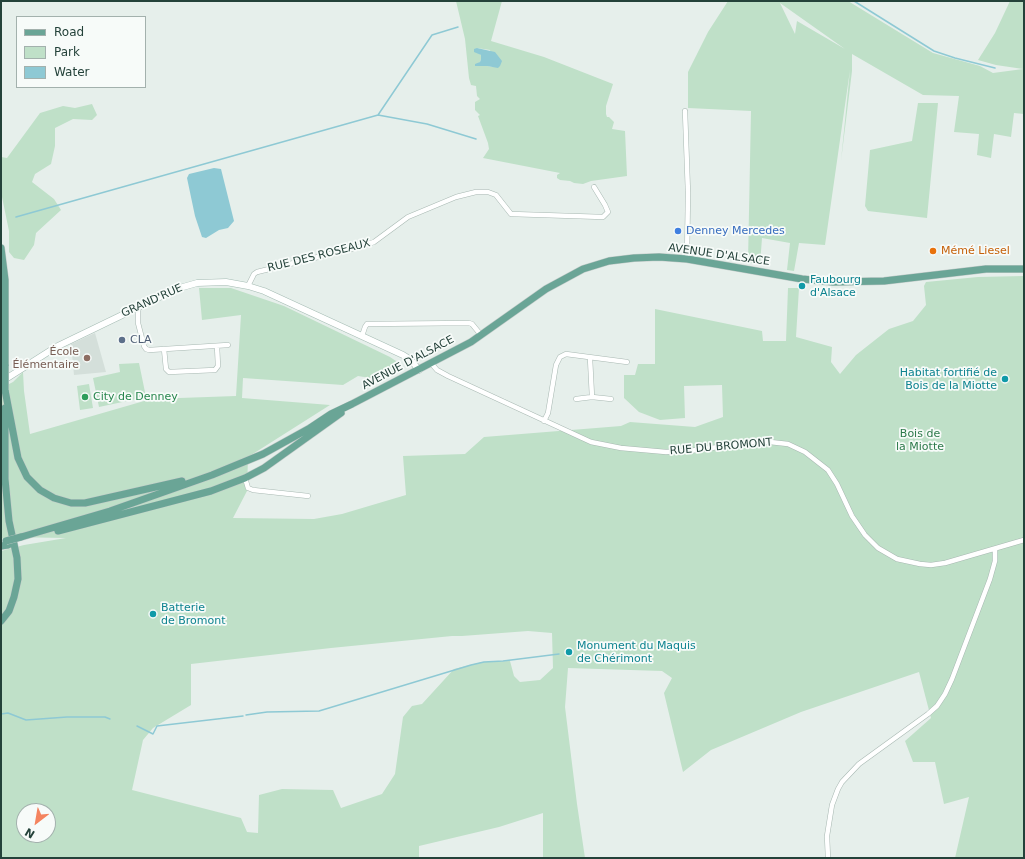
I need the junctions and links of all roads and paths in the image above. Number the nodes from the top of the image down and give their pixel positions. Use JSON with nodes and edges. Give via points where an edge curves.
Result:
{"nodes":[{"id":1,"x":685,"y":111,"type":"dead end"},
{"id":2,"x":594,"y":187,"type":"dead end"},
{"id":3,"x":1,"y":248,"type":"edge"},
{"id":4,"x":687,"y":259,"type":"junction"},
{"id":5,"x":1024,"y":269,"type":"edge"},
{"id":6,"x":248,"y":286,"type":"junction"},
{"id":7,"x":138,"y":307,"type":"junction"},
{"id":8,"x":481,"y":335,"type":"junction"},
{"id":9,"x":362,"y":336,"type":"junction"},
{"id":10,"x":228,"y":345,"type":"dead end"},
{"id":11,"x":217,"y":346,"type":"junction"},
{"id":12,"x":164,"y":349,"type":"junction"},
{"id":13,"x":590,"y":358,"type":"junction"},
{"id":14,"x":627,"y":362,"type":"dead end"},
{"id":15,"x":431,"y":363,"type":"junction"},
{"id":16,"x":419,"y":370,"type":"junction"},
{"id":17,"x":1,"y":382,"type":"edge"},
{"id":18,"x":5,"y":390,"type":"junction"},
{"id":19,"x":592,"y":396,"type":"junction"},
{"id":20,"x":576,"y":399,"type":"dead end"},
{"id":21,"x":611,"y":399,"type":"dead end"},
{"id":22,"x":352,"y":404,"type":"junction"},
{"id":23,"x":1,"y":411,"type":"edge"},
{"id":24,"x":544,"y":420,"type":"junction"},
{"id":25,"x":212,"y":475,"type":"junction"},
{"id":26,"x":245,"y":478,"type":"junction"},
{"id":27,"x":308,"y":496,"type":"dead end"},
{"id":28,"x":22,"y":539,"type":"junction"},
{"id":29,"x":1024,"y":540,"type":"edge"},
{"id":30,"x":4,"y":544,"type":"edge"},
{"id":31,"x":995,"y":548,"type":"junction"},
{"id":32,"x":1,"y":621,"type":"edge"},
{"id":33,"x":828,"y":858,"type":"edge"}],
"edges":[{"from":1,"to":4,"type":"street"},
{"from":2,"to":6,"type":"street","name":"RUE DES ROSEAUX","via":[[608,212],[603,217],[511,214],[496,195],[476,192],[456,197],[408,217],[374,242],[257,272]]},
{"from":3,"to":18,"type":"main road","bridge":true,"via":[[5,280]]},
{"from":4,"to":5,"type":"main road","name":"AVENUE D'ALSACE","via":[[833,282],[884,281],[986,269]]},
{"from":4,"to":8,"type":"main road","name":"AVENUE D'ALSACE","via":[[634,258],[609,261],[582,269],[546,289]]},
{"from":6,"to":7,"type":"street","name":"GRAND'RUE","via":[[226,282],[197,283],[176,289]]},
{"from":6,"to":9,"type":"street","name":"GRAND'RUE"},
{"from":7,"to":12,"type":"street","via":[[138,323],[145,348]]},
{"from":7,"to":17,"type":"street","name":"GRAND'RUE","via":[[56,347]]},
{"from":8,"to":9,"type":"street","via":[[469,323],[367,324]]},
{"from":8,"to":15,"type":"main road","name":"AVENUE D'ALSACE"},
{"from":9,"to":16,"type":"street","name":"GRAND'RUE","via":[[412,360]]},
{"from":10,"to":11,"type":"street"},
{"from":11,"to":12,"type":"street"},
{"from":11,"to":12,"type":"street","via":[[218,366],[215,370],[170,372],[166,369]]},
{"from":13,"to":14,"type":"street"},
{"from":13,"to":19,"type":"street"},
{"from":13,"to":24,"type":"street","via":[[566,354],[560,358],[556,365],[548,413]]},
{"from":15,"to":16,"type":"main road","name":"AVENUE D'ALSACE"},
{"from":15,"to":24,"type":"street","name":"RUE DU BROMONT","via":[[448,376]]},
{"from":16,"to":22,"type":"main road","name":"AVENUE D'ALSACE"},
{"from":18,"to":23,"type":"main road"},
{"from":18,"to":25,"type":"main road","via":[[18,458],[27,477],[40,490],[54,498],[71,503],[85,503]]},
{"from":18,"to":32,"type":"main road","via":[[5,479],[8,522],[17,558],[18,579],[14,597]]},
{"from":19,"to":20,"type":"street"},
{"from":19,"to":21,"type":"street"},
{"from":22,"to":25,"type":"main road","name":"AVENUE D'ALSACE","via":[[263,454]]},
{"from":22,"to":26,"type":"main road","name":"AVENUE D'ALSACE","via":[[264,468]]},
{"from":24,"to":31,"type":"street","name":"RUE DU BROMONT","via":[[591,442],[621,448],[666,452],[755,442],[788,444],[805,452],[828,470],[865,535],[878,548],[897,559],[931,565]]},
{"from":25,"to":28,"type":"main road"},
{"from":26,"to":27,"type":"street","via":[[248,488],[253,490]]},
{"from":26,"to":28,"type":"main road","name":"AVENUE D'ALSACE","via":[[211,491]]},
{"from":28,"to":30,"type":"main road","bridge":true},
{"from":29,"to":31,"type":"street","name":"RUE DU BROMONT"},
{"from":31,"to":33,"type":"street","via":[[995,561],[990,579],[945,694],[928,714],[859,764],[842,782],[832,805],[827,836]]}]}
